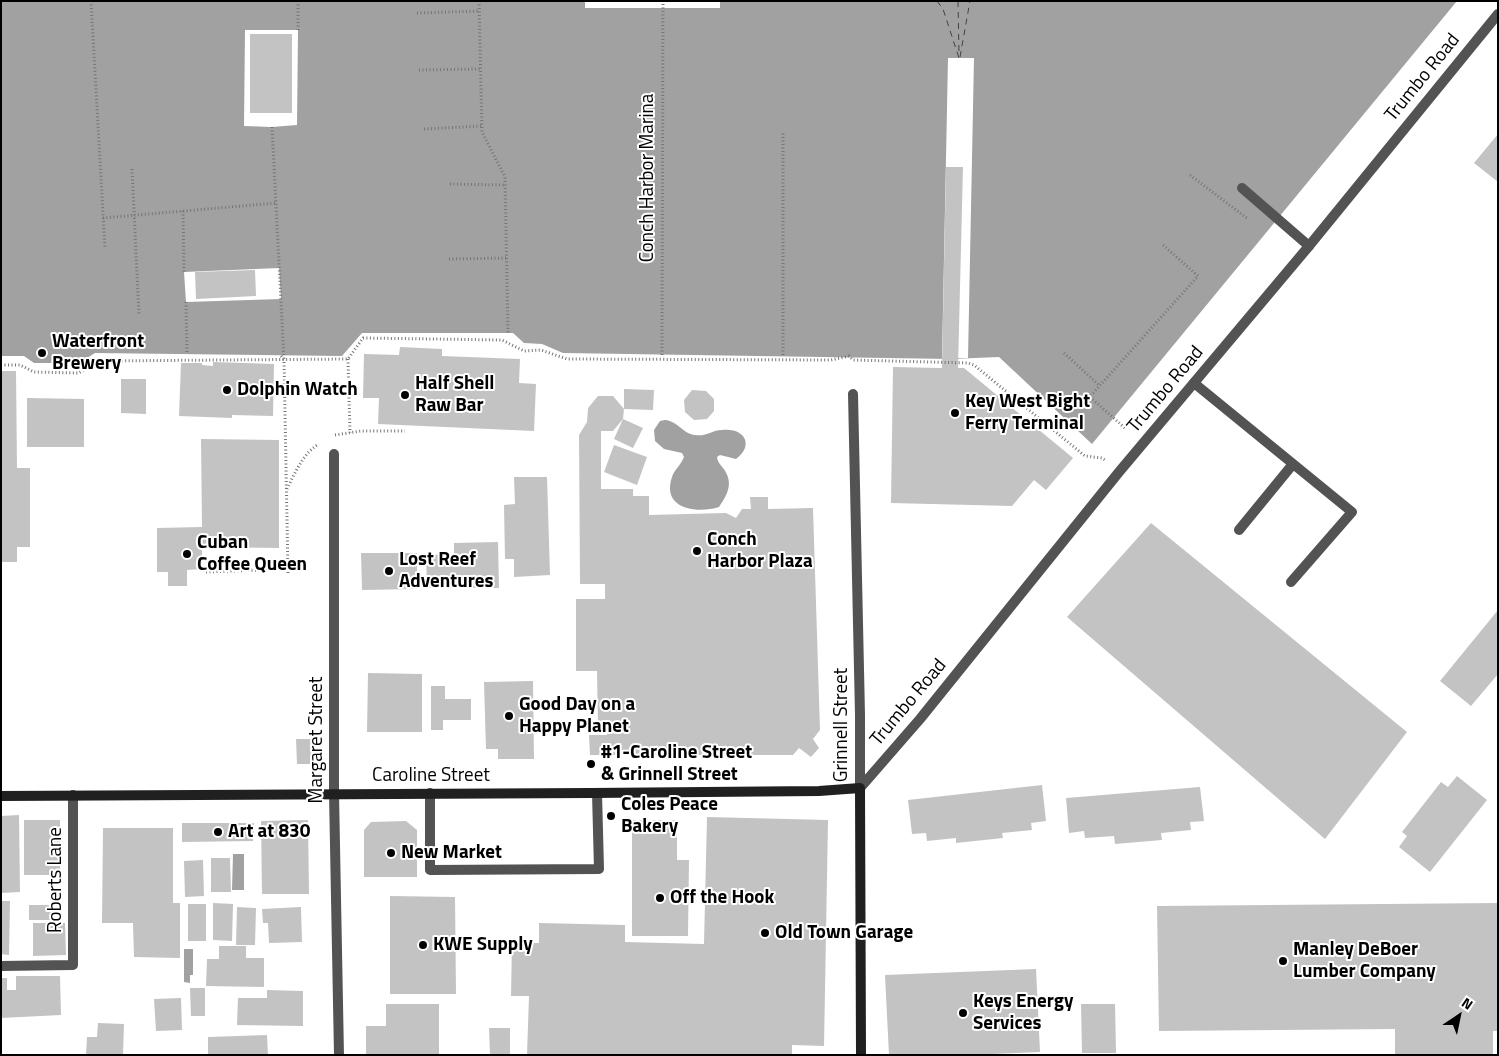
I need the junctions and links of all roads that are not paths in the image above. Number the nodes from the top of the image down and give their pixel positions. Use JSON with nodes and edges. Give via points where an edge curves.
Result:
{"nodes":[{"id":1,"x":1498,"y":14,"type":"edge"},
{"id":2,"x":1242,"y":188,"type":"dead end"},
{"id":3,"x":1309,"y":246,"type":"junction"},
{"id":4,"x":1194,"y":383,"type":"junction"},
{"id":5,"x":853,"y":394,"type":"dead end"},
{"id":6,"x":334,"y":454,"type":"dead end"},
{"id":7,"x":1293,"y":464,"type":"junction"},
{"id":8,"x":1240,"y":530,"type":"dead end"},
{"id":9,"x":1291,"y":582,"type":"dead end"},
{"id":10,"x":860,"y":788,"type":"junction"},
{"id":11,"x":334,"y":793,"type":"junction"},
{"id":12,"x":430,"y":793,"type":"junction"},
{"id":13,"x":597,"y":793,"type":"junction"},
{"id":14,"x":73,"y":795,"type":"junction"},
{"id":15,"x":1,"y":796,"type":"edge"},
{"id":16,"x":1,"y":966,"type":"edge"},
{"id":17,"x":339,"y":1055,"type":"edge"},
{"id":18,"x":862,"y":1055,"type":"edge"}],
"edges":[{"from":1,"to":3,"type":"street","name":"Trumbo Road"},
{"from":2,"to":3,"type":"street"},
{"from":3,"to":4,"type":"street","name":"Trumbo Road"},
{"from":4,"to":7,"type":"street"},
{"from":4,"to":10,"type":"street","name":"Trumbo Road"},
{"from":5,"to":10,"type":"street","name":"Grinnell Street"},
{"from":6,"to":11,"type":"street","name":"Margaret Street"},
{"from":7,"to":8,"type":"street"},
{"from":7,"to":9,"type":"street","via":[[1352,512]]},
{"from":10,"to":13,"type":"street","name":"Caroline Street"},
{"from":10,"to":18,"type":"street","name":"Grinnell Street"},
{"from":11,"to":12,"type":"street","name":"Caroline Street"},
{"from":11,"to":14,"type":"street","name":"Caroline Street"},
{"from":11,"to":17,"type":"street","name":"Margaret Street"},
{"from":12,"to":13,"type":"street","name":"Caroline Street"},
{"from":12,"to":13,"type":"street","via":[[430,870],[599,869]]},
{"from":14,"to":15,"type":"street","name":"Caroline Street"},
{"from":14,"to":16,"type":"street","name":"Roberts Lane","via":[[73,965]]}]}
